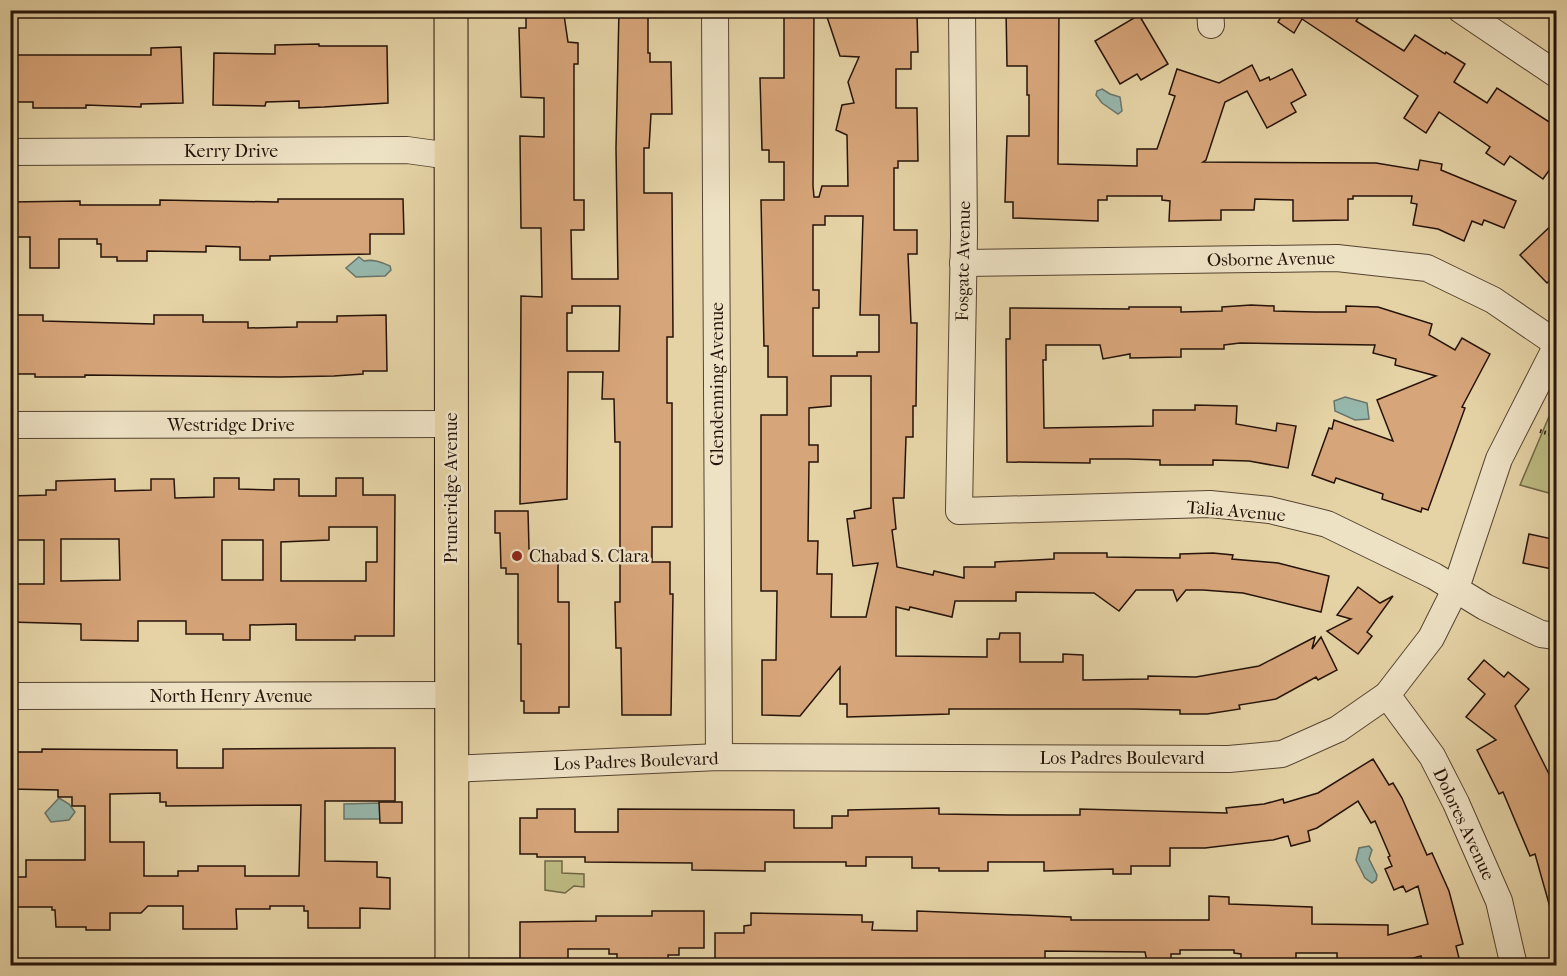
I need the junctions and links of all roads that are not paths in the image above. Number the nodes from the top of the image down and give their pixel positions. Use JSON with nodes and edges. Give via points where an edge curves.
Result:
{"nodes":[{"id":1,"x":451,"y":10,"type":"edge"},
{"id":2,"x":715,"y":10,"type":"edge"},
{"id":3,"x":962,"y":10,"type":"edge"},
{"id":4,"x":1461,"y":10,"type":"edge"},
{"id":5,"x":1557,"y":74,"type":"edge"},
{"id":6,"x":10,"y":152,"type":"edge"},
{"id":7,"x":450,"y":156,"type":"junction"},
{"id":8,"x":963,"y":263,"type":"junction"},
{"id":9,"x":1557,"y":345,"type":"edge"},
{"id":10,"x":451,"y":424,"type":"junction"},
{"id":11,"x":10,"y":425,"type":"edge"},
{"id":12,"x":959,"y":511,"type":"joint"},
{"id":13,"x":1456,"y":588,"type":"junction"},
{"id":14,"x":1557,"y":636,"type":"edge"},
{"id":15,"x":452,"y":695,"type":"junction"},
{"id":16,"x":1387,"y":695,"type":"junction"},
{"id":17,"x":10,"y":696,"type":"edge"},
{"id":18,"x":720,"y":757,"type":"junction"},
{"id":19,"x":451,"y":768,"type":"junction"},
{"id":20,"x":452,"y":966,"type":"edge"},
{"id":21,"x":1514,"y":966,"type":"edge"}],
"edges":[{"from":1,"to":7,"type":"main road","name":"Pruneridge Avenue"},
{"from":2,"to":18,"type":"street","name":"Glendenning Avenue"},
{"from":3,"to":8,"type":"street","name":"Fosgate Avenue"},
{"from":4,"to":5,"type":"street"},
{"from":6,"to":7,"type":"street","name":"Kerry Drive","via":[[407,150]]},
{"from":7,"to":10,"type":"main road","name":"Pruneridge Avenue"},
{"from":8,"to":9,"type":"street","name":"Osborne Avenue","via":[[1337,258],[1427,268],[1493,300]]},
{"from":8,"to":12,"type":"street","name":"Fosgate Avenue"},
{"from":9,"to":13,"type":"street","name":"Los Padres Boulevard","via":[[1499,459]]},
{"from":10,"to":11,"type":"street","name":"Westridge Drive"},
{"from":10,"to":15,"type":"main road","name":"Pruneridge Avenue"},
{"from":12,"to":13,"type":"street","name":"Talia Avenue","via":[[1210,504],[1270,510],[1327,524]]},
{"from":13,"to":14,"type":"street","name":"Talia Avenue","via":[[1541,634]]},
{"from":13,"to":16,"type":"street","name":"Los Padres Boulevard","via":[[1431,638]]},
{"from":15,"to":17,"type":"street","name":"North Henry Avenue"},
{"from":15,"to":19,"type":"main road","name":"Pruneridge Avenue"},
{"from":16,"to":18,"type":"street","name":"Los Padres Boulevard","via":[[1338,729],[1282,754],[1229,759]]},
{"from":16,"to":21,"type":"street","name":"Dolores Avenue","via":[[1432,756],[1456,803],[1499,901]]},
{"from":18,"to":19,"type":"street","name":"Los Padres Boulevard"},
{"from":19,"to":20,"type":"main road","name":"Pruneridge Avenue"}]}
